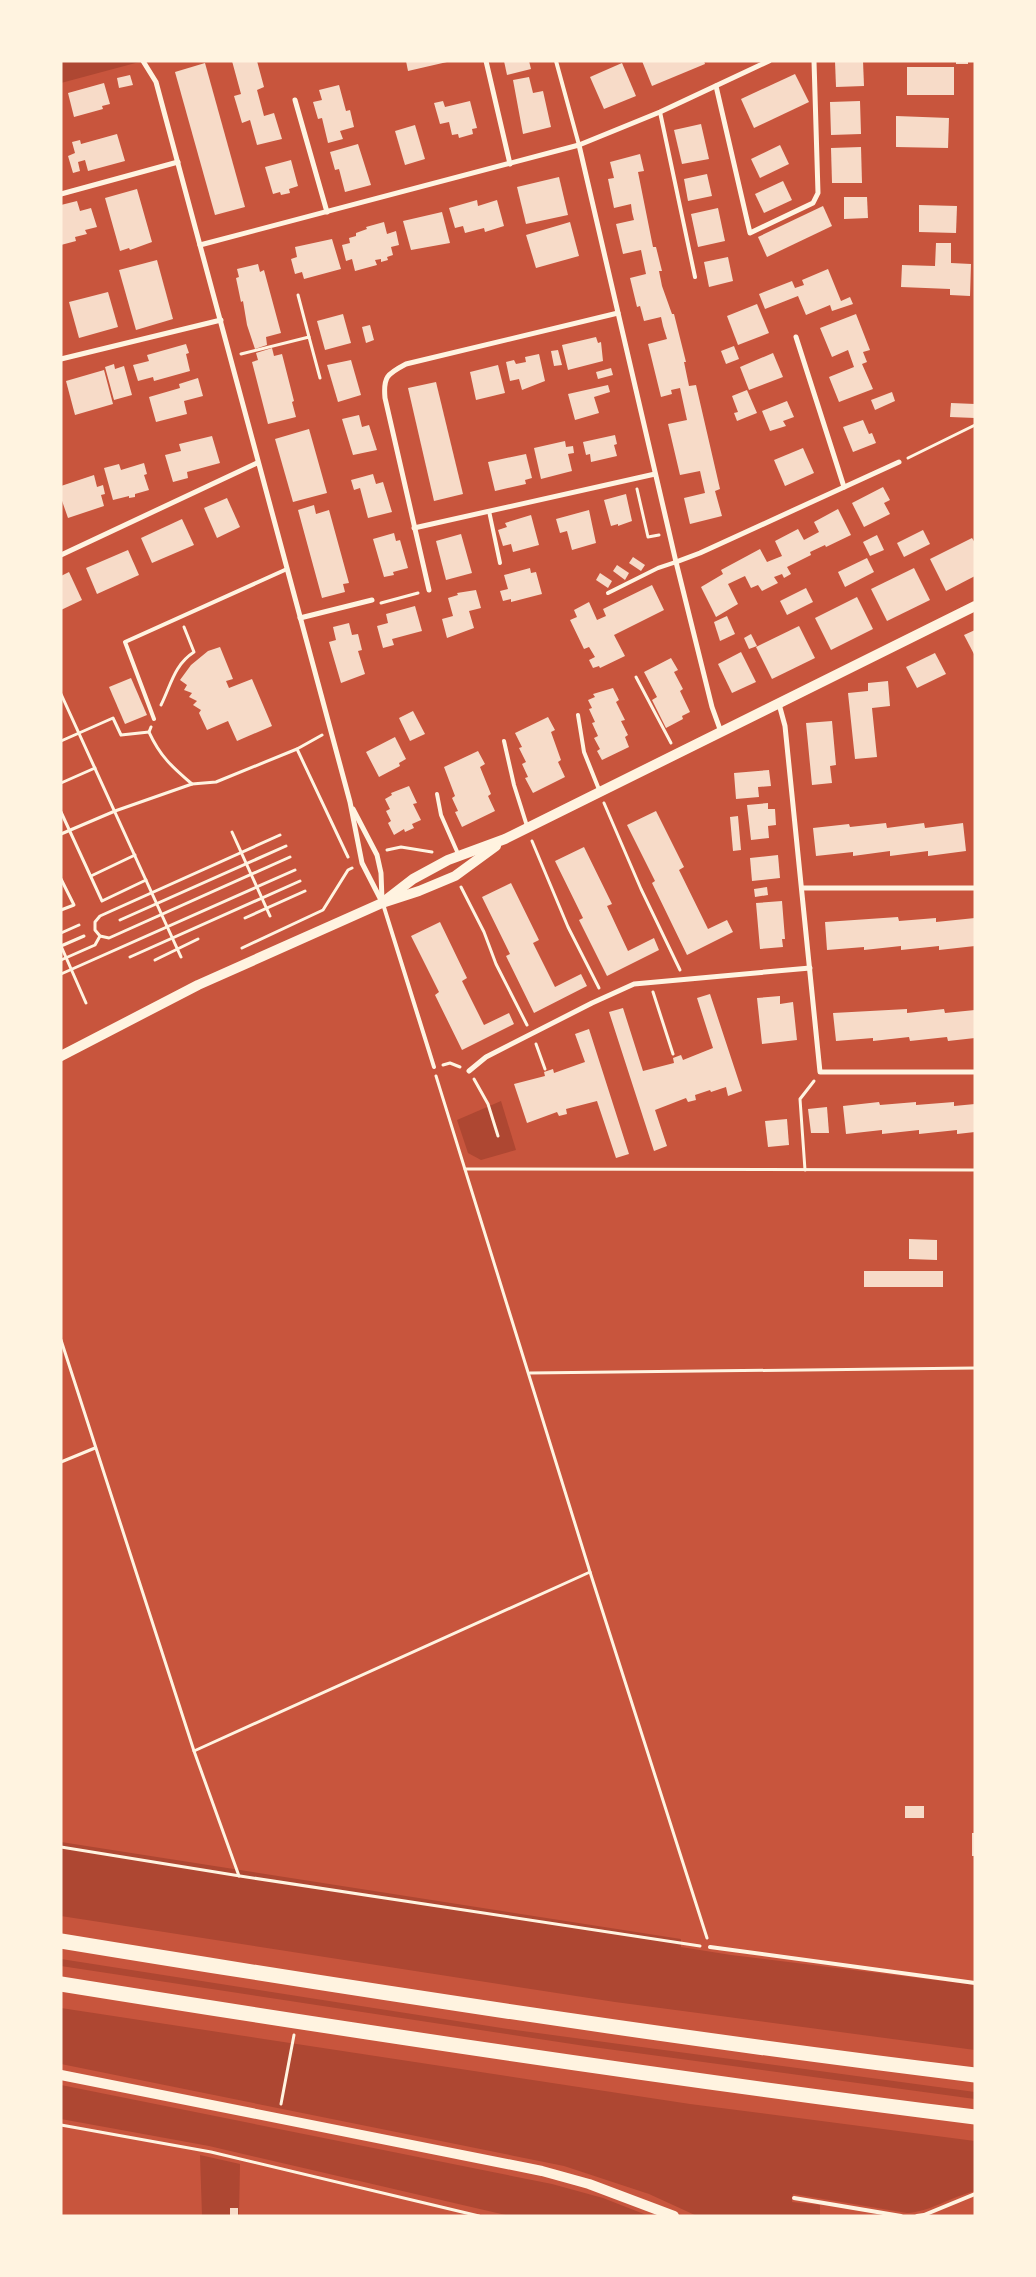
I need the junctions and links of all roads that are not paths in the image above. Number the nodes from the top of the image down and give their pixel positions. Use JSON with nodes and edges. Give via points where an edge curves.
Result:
{"nodes":[{"id":1,"x":143,"y":61,"type":"edge"},
{"id":2,"x":486,"y":61,"type":"edge"},
{"id":3,"x":556,"y":61,"type":"edge"},
{"id":4,"x":769,"y":61,"type":"edge"},
{"id":5,"x":814,"y":61,"type":"edge"},
{"id":6,"x":716,"y":86,"type":"junction"},
{"id":7,"x":295,"y":100,"type":"dead end"},
{"id":8,"x":660,"y":112,"type":"junction"},
{"id":9,"x":579,"y":145,"type":"junction"},
{"id":10,"x":178,"y":162,"type":"junction"},
{"id":11,"x":510,"y":164,"type":"junction"},
{"id":12,"x":61,"y":194,"type":"edge"},
{"id":13,"x":327,"y":212,"type":"junction"},
{"id":14,"x":200,"y":245,"type":"junction"},
{"id":15,"x":695,"y":277,"type":"dead end"},
{"id":16,"x":618,"y":313,"type":"junction"},
{"id":17,"x":221,"y":320,"type":"junction"},
{"id":18,"x":796,"y":338,"type":"dead end"},
{"id":19,"x":61,"y":359,"type":"edge"},
{"id":20,"x":899,"y":462,"type":"road end"},
{"id":21,"x":258,"y":463,"type":"junction"},
{"id":22,"x":655,"y":474,"type":"junction"},
{"id":23,"x":844,"y":487,"type":"junction"},
{"id":24,"x":489,"y":511,"type":"junction"},
{"id":25,"x":414,"y":528,"type":"junction"},
{"id":26,"x":61,"y":555,"type":"edge"},
{"id":27,"x":676,"y":562,"type":"junction"},
{"id":28,"x":500,"y":563,"type":"dead end"},
{"id":29,"x":287,"y":569,"type":"junction"},
{"id":30,"x":429,"y":590,"type":"road end"},
{"id":31,"x":608,"y":594,"type":"dead end"},
{"id":32,"x":372,"y":600,"type":"road end"},
{"id":33,"x":975,"y":606,"type":"edge"},
{"id":34,"x":300,"y":618,"type":"junction"},
{"id":35,"x":779,"y":704,"type":"junction"},
{"id":36,"x":578,"y":715,"type":"dead end"},
{"id":37,"x":154,"y":720,"type":"road end"},
{"id":38,"x":721,"y":732,"type":"junction"},
{"id":39,"x":504,"y":741,"type":"dead end"},
{"id":40,"x":600,"y":793,"type":"junction"},
{"id":41,"x":437,"y":794,"type":"dead end"},
{"id":42,"x":350,"y":802,"type":"junction"},
{"id":43,"x":528,"y":828,"type":"junction"},
{"id":44,"x":505,"y":839,"type":"junction"},
{"id":45,"x":459,"y":856,"type":"junction"},
{"id":46,"x":802,"y":888,"type":"junction"},
{"id":47,"x":975,"y":888,"type":"edge"},
{"id":48,"x":382,"y":903,"type":"junction"},
{"id":49,"x":810,"y":968,"type":"junction"},
{"id":50,"x":61,"y":1056,"type":"edge"},
{"id":51,"x":434,"y":1067,"type":"road end"},
{"id":52,"x":469,"y":1071,"type":"road end"},
{"id":53,"x":975,"y":1072,"type":"edge"},
{"id":54,"x":61,"y":1941,"type":"edge"},
{"id":55,"x":710,"y":1947,"type":"road end"},
{"id":56,"x":975,"y":1983,"type":"edge"},
{"id":57,"x":61,"y":1984,"type":"edge"},
{"id":58,"x":61,"y":2075,"type":"edge"},
{"id":59,"x":975,"y":2075,"type":"edge"},
{"id":60,"x":975,"y":2117,"type":"edge"},
{"id":61,"x":975,"y":2194,"type":"edge"},
{"id":62,"x":794,"y":2198,"type":"dead end"},
{"id":63,"x":674,"y":2216,"type":"edge"},
{"id":64,"x":901,"y":2216,"type":"edge"},
{"id":65,"x":916,"y":2216,"type":"edge"}],
"edges":[{"from":1,"to":10,"type":"street","via":[[156,82]]},
{"from":2,"to":11,"type":"street"},
{"from":3,"to":9,"type":"lane"},
{"from":4,"to":6,"type":"street"},
{"from":5,"to":6,"type":"street","via":[[818,193],[813,203],[750,232]]},
{"from":6,"to":8,"type":"street"},
{"from":7,"to":13,"type":"street"},
{"from":8,"to":9,"type":"street"},
{"from":8,"to":15,"type":"lane"},
{"from":9,"to":11,"type":"street"},
{"from":9,"to":16,"type":"street"},
{"from":10,"to":12,"type":"street"},
{"from":10,"to":14,"type":"street"},
{"from":11,"to":13,"type":"street"},
{"from":13,"to":14,"type":"street"},
{"from":14,"to":17,"type":"street"},
{"from":16,"to":22,"type":"street"},
{"from":16,"to":25,"type":"street","via":[[406,364],[390,372],[384,383],[385,398]]},
{"from":17,"to":19,"type":"street"},
{"from":17,"to":21,"type":"street"},
{"from":18,"to":23,"type":"street"},
{"from":20,"to":23,"type":"street"},
{"from":21,"to":26,"type":"street"},
{"from":21,"to":29,"type":"street"},
{"from":22,"to":24,"type":"street"},
{"from":22,"to":27,"type":"street"},
{"from":23,"to":27,"type":"street"},
{"from":24,"to":25,"type":"street"},
{"from":24,"to":28,"type":"lane"},
{"from":25,"to":30,"type":"street"},
{"from":27,"to":31,"type":"lane"},
{"from":27,"to":38,"type":"street"},
{"from":29,"to":34,"type":"street"},
{"from":29,"to":37,"type":"lane","via":[[125,642]]},
{"from":32,"to":34,"type":"street"},
{"from":33,"to":35,"type":"main road"},
{"from":34,"to":42,"type":"street"},
{"from":35,"to":38,"type":"main road"},
{"from":35,"to":46,"type":"street","via":[[785,726]]},
{"from":36,"to":40,"type":"lane","via":[[584,752]]},
{"from":38,"to":40,"type":"main road"},
{"from":39,"to":43,"type":"lane"},
{"from":40,"to":43,"type":"main road"},
{"from":41,"to":45,"type":"lane","via":[[441,815]]},
{"from":42,"to":48,"type":"street","via":[[362,863]]},
{"from":42,"to":48,"type":"street","via":[[377,855]]},
{"from":43,"to":44,"type":"main road"},
{"from":44,"to":45,"type":"main road"},
{"from":44,"to":48,"type":"main road","via":[[455,876]]},
{"from":45,"to":48,"type":"main road","via":[[413,879]]},
{"from":46,"to":47,"type":"street"},
{"from":46,"to":49,"type":"street"},
{"from":48,"to":50,"type":"main road","via":[[198,985]]},
{"from":48,"to":51,"type":"lane"},
{"from":49,"to":52,"type":"street","via":[[634,984],[486,1057]]},
{"from":49,"to":53,"type":"street","via":[[820,1072]]},
{"from":54,"to":59,"type":"highway","via":[[612,2026]]},
{"from":55,"to":56,"type":"lane"},
{"from":57,"to":60,"type":"highway","via":[[297,2022]]},
{"from":58,"to":63,"type":"main road","via":[[542,2171],[589,2184]]},
{"from":61,"to":65,"type":"lane"},
{"from":62,"to":64,"type":"lane"}]}
